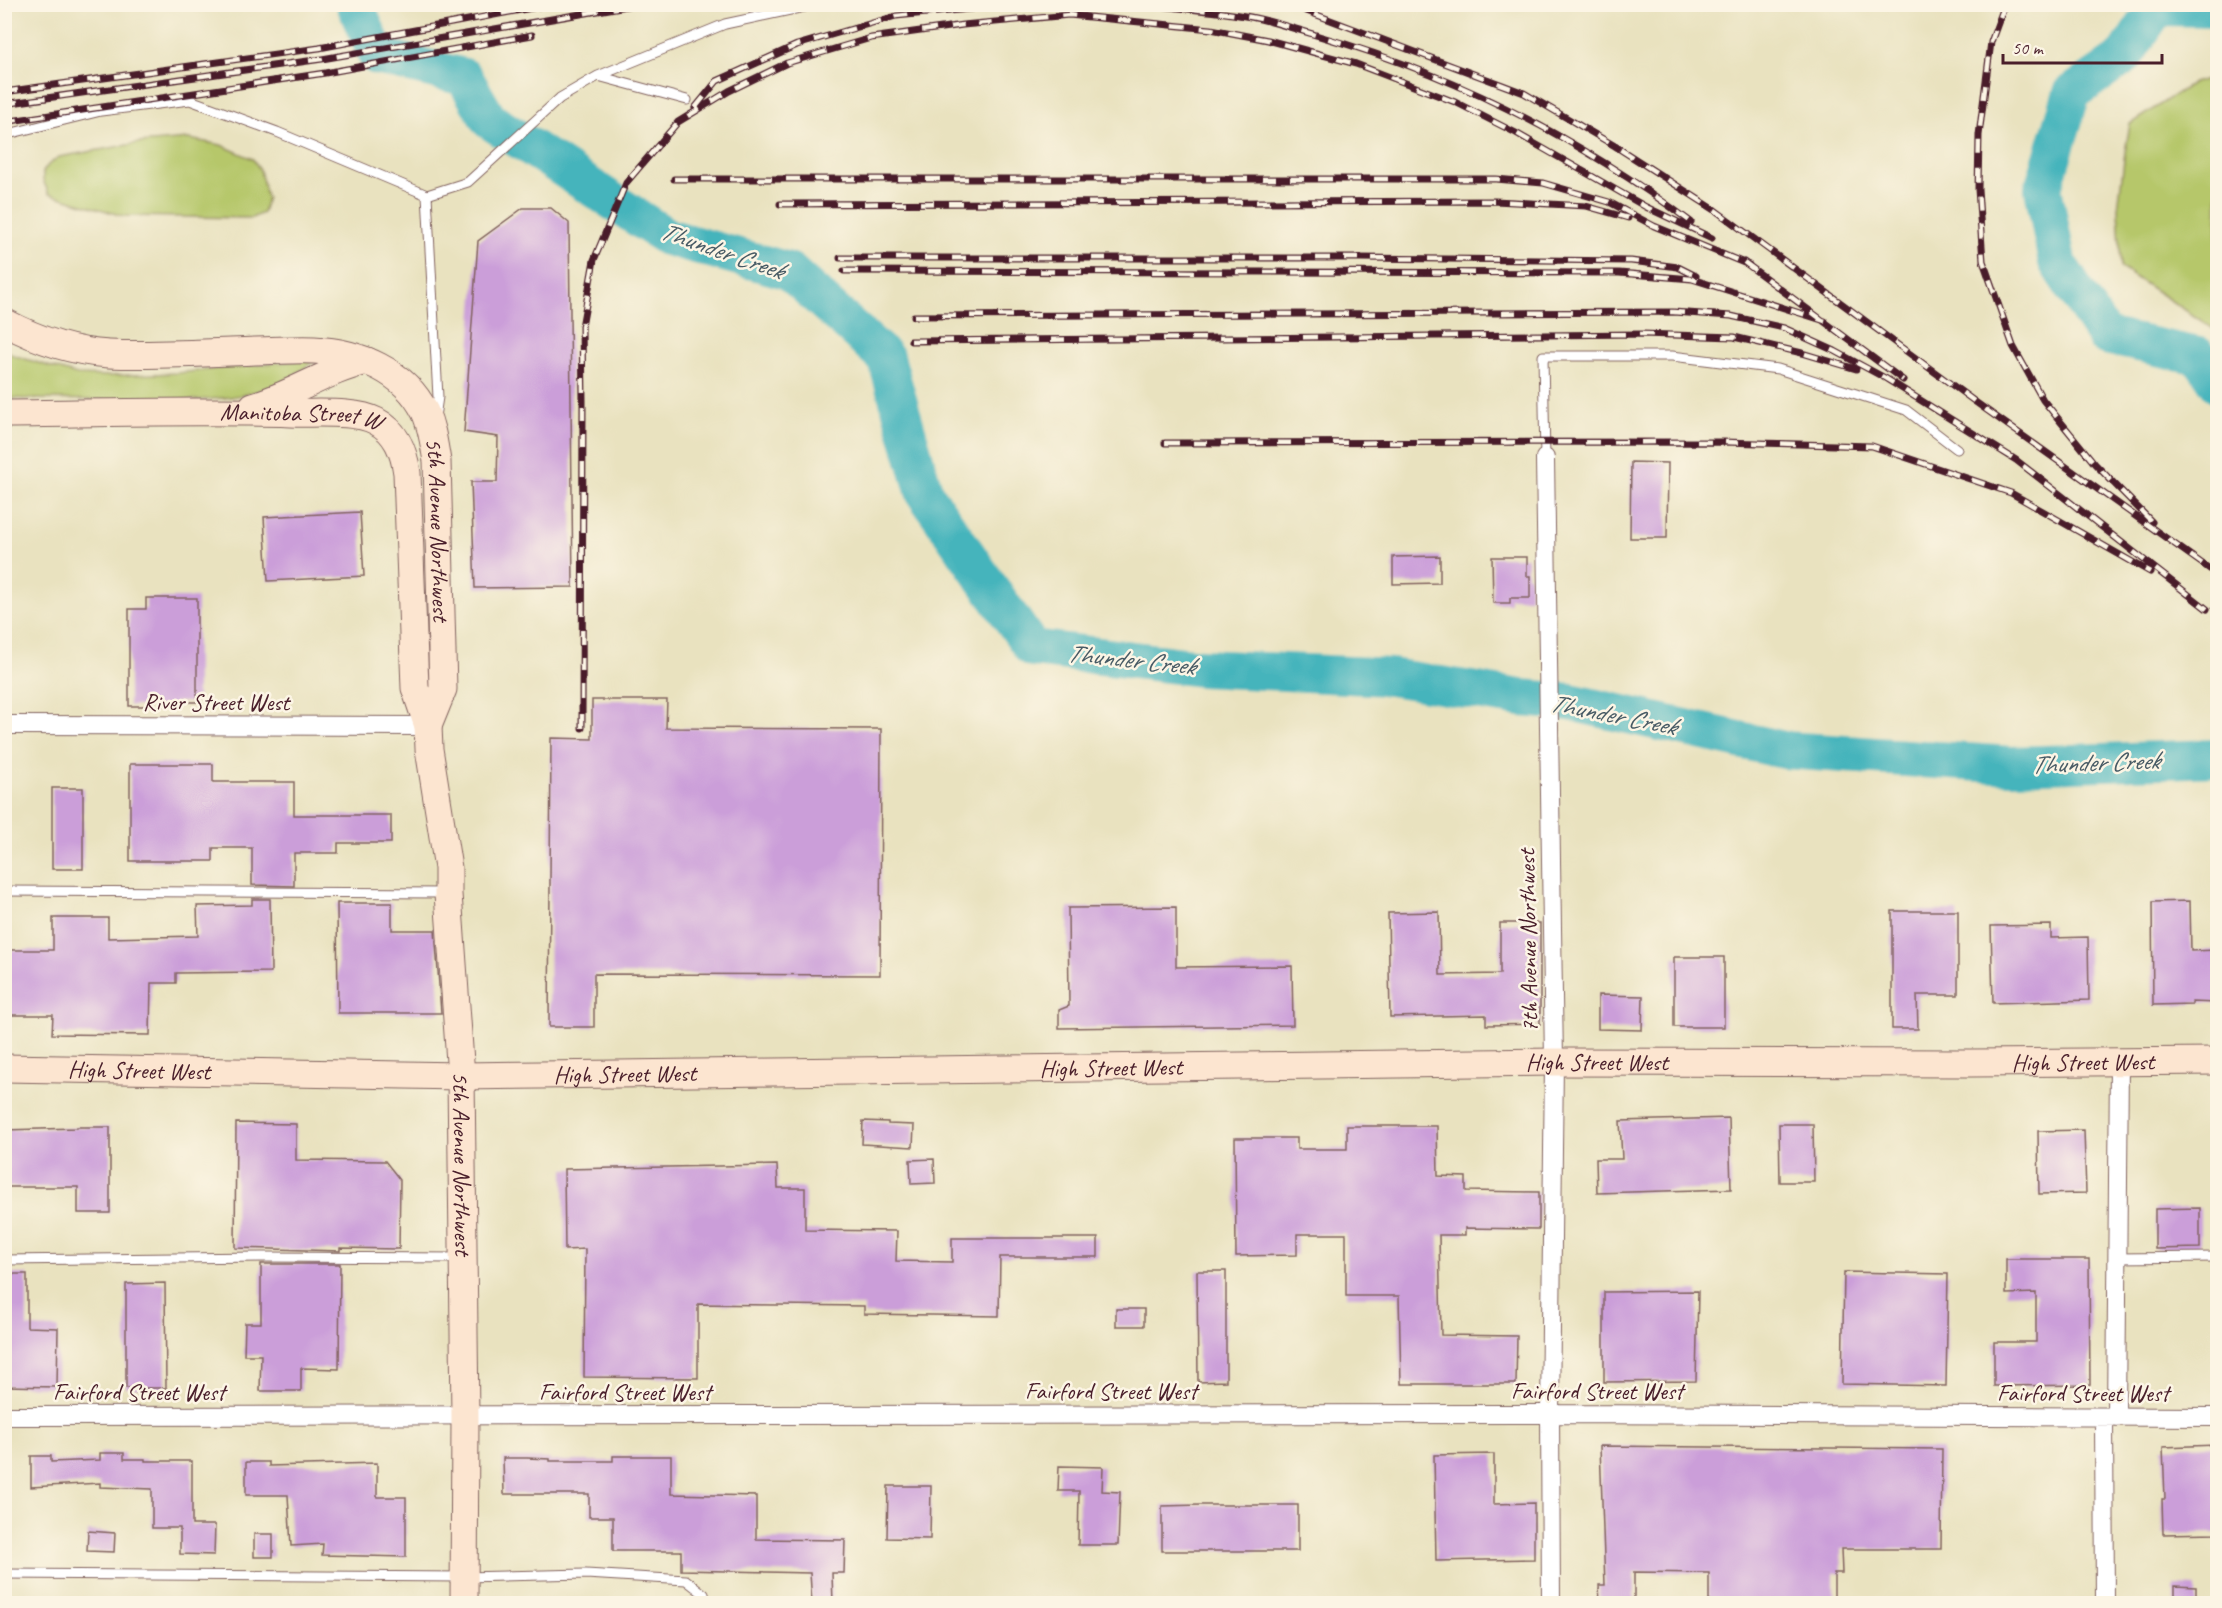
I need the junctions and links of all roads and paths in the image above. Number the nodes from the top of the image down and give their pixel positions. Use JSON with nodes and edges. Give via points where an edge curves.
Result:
{"nodes":[{"id":1,"x":818,"y":4,"type":"edge"},
{"id":2,"x":598,"y":76,"type":"junction"},
{"id":3,"x":687,"y":100,"type":"dead end"},
{"id":4,"x":4,"y":135,"type":"edge"},
{"id":5,"x":427,"y":195,"type":"junction"},
{"id":6,"x":4,"y":322,"type":"edge"},
{"id":7,"x":367,"y":361,"type":"junction"},
{"id":8,"x":226,"y":411,"type":"junction"},
{"id":9,"x":4,"y":414,"type":"edge"},
{"id":10,"x":432,"y":434,"type":"junction"},
{"id":11,"x":1957,"y":449,"type":"dead end"},
{"id":12,"x":403,"y":452,"type":"joint"},
{"id":13,"x":1545,"y":458,"type":"joint"},
{"id":14,"x":4,"y":725,"type":"edge"},
{"id":15,"x":428,"y":726,"type":"junction"},
{"id":16,"x":4,"y":891,"type":"edge"},
{"id":17,"x":448,"y":894,"type":"junction"},
{"id":18,"x":2217,"y":1061,"type":"edge"},
{"id":19,"x":1554,"y":1062,"type":"junction"},
{"id":20,"x":2119,"y":1062,"type":"junction"},
{"id":21,"x":4,"y":1068,"type":"edge"},
{"id":22,"x":461,"y":1076,"type":"junction"},
{"id":23,"x":2217,"y":1257,"type":"edge"},
{"id":24,"x":464,"y":1258,"type":"junction"},
{"id":25,"x":2117,"y":1258,"type":"junction"},
{"id":26,"x":4,"y":1260,"type":"edge"},
{"id":27,"x":1550,"y":1414,"type":"junction"},
{"id":28,"x":4,"y":1416,"type":"edge"},
{"id":29,"x":465,"y":1417,"type":"junction"},
{"id":30,"x":2110,"y":1417,"type":"junction"},
{"id":31,"x":2217,"y":1417,"type":"edge"},
{"id":32,"x":4,"y":1574,"type":"edge"},
{"id":33,"x":464,"y":1590,"type":"edge"},
{"id":34,"x":706,"y":1604,"type":"edge"},
{"id":35,"x":1551,"y":1604,"type":"edge"},
{"id":36,"x":2105,"y":1604,"type":"edge"}],
"edges":[{"from":1,"to":2,"type":"lane","via":[[724,24]]},
{"from":2,"to":3,"type":"lane"},
{"from":2,"to":5,"type":"lane","via":[[560,98],[468,182]]},
{"from":4,"to":5,"type":"lane","via":[[100,111],[190,100]]},
{"from":5,"to":10,"type":"lane","via":[[438,397]]},
{"from":6,"to":7,"type":"main road","name":"5th Avenue Northwest","via":[[88,352],[315,350]]},
{"from":7,"to":8,"type":"main road","name":"Manitoba Street W","via":[[273,400]]},
{"from":7,"to":10,"type":"main road","name":"5th Avenue Northwest","via":[[382,367],[411,392],[424,411]]},
{"from":8,"to":9,"type":"main road"},
{"from":8,"to":12,"type":"main road","name":"Manitoba Street W","via":[[362,416],[391,432]]},
{"from":10,"to":15,"type":"main road","name":"5th Avenue Northwest","via":[[437,461],[443,689]]},
{"from":11,"to":13,"type":"lane","via":[[1906,410],[1778,369],[1672,356],[1543,356]]},
{"from":12,"to":15,"type":"main road","name":"5th Avenue Northwest","via":[[415,688]]},
{"from":13,"to":19,"type":"street","name":"7th Avenue Northwest"},
{"from":14,"to":15,"type":"street","name":"River Street West"},
{"from":15,"to":17,"type":"main road","name":"5th Avenue Northwest","via":[[448,868]]},
{"from":16,"to":17,"type":"lane"},
{"from":17,"to":22,"type":"main road","name":"5th Avenue Northwest"},
{"from":18,"to":20,"type":"main road","name":"High Street West"},
{"from":19,"to":20,"type":"main road","name":"High Street West"},
{"from":19,"to":22,"type":"main road","name":"High Street West"},
{"from":19,"to":27,"type":"street","name":"7th Avenue Northwest"},
{"from":20,"to":25,"type":"street"},
{"from":21,"to":22,"type":"main road","name":"High Street West"},
{"from":22,"to":24,"type":"main road","name":"5th Avenue Northwest"},
{"from":23,"to":25,"type":"lane"},
{"from":24,"to":26,"type":"lane"},
{"from":24,"to":29,"type":"main road","name":"5th Avenue Northwest"},
{"from":25,"to":30,"type":"street"},
{"from":27,"to":29,"type":"street","name":"Fairford Street West"},
{"from":27,"to":30,"type":"street","name":"Fairford Street West"},
{"from":27,"to":35,"type":"street","name":"7th Avenue Northwest"},
{"from":28,"to":29,"type":"street","name":"Fairford Street West"},
{"from":29,"to":33,"type":"main road","name":"5th Avenue Northwest"},
{"from":30,"to":31,"type":"street","name":"Fairford Street West"},
{"from":30,"to":36,"type":"street"},
{"from":32,"to":33,"type":"lane"},
{"from":33,"to":34,"type":"lane","via":[[586,1574],[686,1580],[704,1594]]}]}
